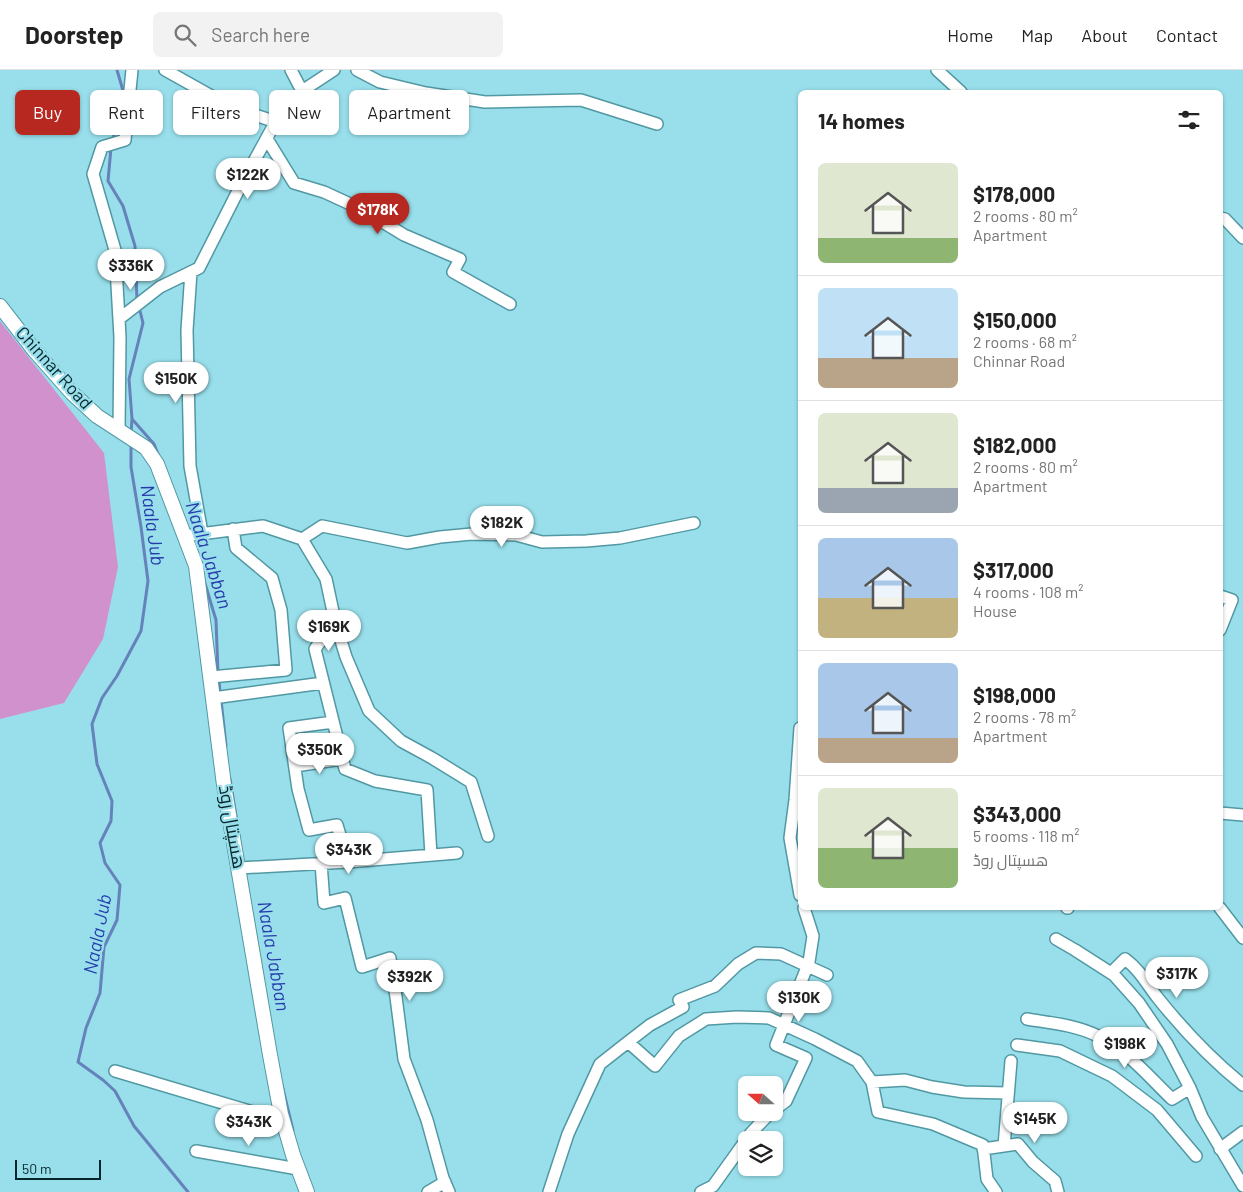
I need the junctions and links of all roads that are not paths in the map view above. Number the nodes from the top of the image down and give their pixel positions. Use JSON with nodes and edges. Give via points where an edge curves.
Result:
{"nodes":[{"id":1,"x":132,"y":70,"type":"edge"},
{"id":2,"x":165,"y":70,"type":"edge"},
{"id":3,"x":291,"y":70,"type":"edge"},
{"id":4,"x":334,"y":70,"type":"edge"},
{"id":5,"x":357,"y":70,"type":"edge"},
{"id":6,"x":938,"y":70,"type":"edge"},
{"id":7,"x":301,"y":90,"type":"edge"},
{"id":8,"x":304,"y":90,"type":"edge"},
{"id":9,"x":959,"y":90,"type":"edge"},
{"id":10,"x":269,"y":120,"type":"edge"},
{"id":11,"x":657,"y":124,"type":"dead end"},
{"id":12,"x":269,"y":135,"type":"edge"},
{"id":13,"x":267,"y":139,"type":"junction"},
{"id":14,"x":1223,"y":219,"type":"edge"},
{"id":15,"x":1243,"y":238,"type":"edge"},
{"id":16,"x":191,"y":272,"type":"junction"},
{"id":17,"x":510,"y":304,"type":"dead end"},
{"id":18,"x":0,"y":306,"type":"edge"},
{"id":19,"x":119,"y":319,"type":"junction"},
{"id":20,"x":119,"y":430,"type":"junction"},
{"id":21,"x":157,"y":464,"type":"joint"},
{"id":22,"x":694,"y":523,"type":"dead end"},
{"id":23,"x":233,"y":529,"type":"junction"},
{"id":24,"x":202,"y":533,"type":"junction"},
{"id":25,"x":184,"y":536,"type":"junction"},
{"id":26,"x":302,"y":539,"type":"junction"},
{"id":27,"x":1223,"y":597,"type":"edge"},
{"id":28,"x":335,"y":621,"type":"junction"},
{"id":29,"x":1223,"y":622,"type":"edge"},
{"id":30,"x":216,"y":677,"type":"junction"},
{"id":31,"x":323,"y":683,"type":"junction"},
{"id":32,"x":218,"y":697,"type":"junction"},
{"id":33,"x":333,"y":722,"type":"junction"},
{"id":34,"x":798,"y":757,"type":"edge"},
{"id":35,"x":342,"y":759,"type":"junction"},
{"id":36,"x":295,"y":766,"type":"junction"},
{"id":37,"x":1223,"y":813,"type":"edge"},
{"id":38,"x":1243,"y":815,"type":"edge"},
{"id":39,"x":488,"y":836,"type":"dead end"},
{"id":40,"x":457,"y":853,"type":"dead end"},
{"id":41,"x":430,"y":855,"type":"junction"},
{"id":42,"x":348,"y":862,"type":"junction"},
{"id":43,"x":321,"y":863,"type":"junction"},
{"id":44,"x":239,"y":868,"type":"junction"},
{"id":45,"x":798,"y":884,"type":"edge"},
{"id":46,"x":805,"y":910,"type":"edge"},
{"id":47,"x":1221,"y":910,"type":"edge"},
{"id":48,"x":1243,"y":938,"type":"edge"},
{"id":49,"x":1056,"y":939,"type":"dead end"},
{"id":50,"x":808,"y":966,"type":"junction"},
{"id":51,"x":1111,"y":974,"type":"junction"},
{"id":52,"x":827,"y":975,"type":"dead end"},
{"id":53,"x":1027,"y":1019,"type":"dead end"},
{"id":54,"x":784,"y":1025,"type":"junction"},
{"id":55,"x":628,"y":1042,"type":"junction"},
{"id":56,"x":1017,"y":1045,"type":"dead end"},
{"id":57,"x":1011,"y":1061,"type":"dead end"},
{"id":58,"x":115,"y":1071,"type":"dead end"},
{"id":59,"x":872,"y":1082,"type":"junction"},
{"id":60,"x":1243,"y":1085,"type":"edge"},
{"id":61,"x":1190,"y":1088,"type":"junction"},
{"id":62,"x":1008,"y":1094,"type":"junction"},
{"id":63,"x":783,"y":1104,"type":"edge"},
{"id":64,"x":283,"y":1121,"type":"junction"},
{"id":65,"x":762,"y":1121,"type":"edge"},
{"id":66,"x":1243,"y":1132,"type":"edge"},
{"id":67,"x":1004,"y":1146,"type":"junction"},
{"id":68,"x":1220,"y":1148,"type":"junction"},
{"id":69,"x":983,"y":1149,"type":"junction"},
{"id":70,"x":196,"y":1151,"type":"dead end"},
{"id":71,"x":1196,"y":1156,"type":"dead end"},
{"id":72,"x":298,"y":1169,"type":"junction"},
{"id":73,"x":1243,"y":1186,"type":"edge"},
{"id":74,"x":447,"y":1187,"type":"edge"},
{"id":75,"x":307,"y":1192,"type":"edge"},
{"id":76,"x":428,"y":1192,"type":"edge"},
{"id":77,"x":549,"y":1192,"type":"edge"},
{"id":78,"x":701,"y":1192,"type":"edge"},
{"id":79,"x":996,"y":1192,"type":"edge"},
{"id":80,"x":1058,"y":1192,"type":"edge"}],
"edges":[{"from":1,"to":19,"type":"street","via":[[125,140],[102,147],[93,174],[115,250]]},
{"from":2,"to":10,"type":"street","via":[[215,98]]},
{"from":3,"to":7,"type":"street"},
{"from":4,"to":8,"type":"street"},
{"from":5,"to":11,"type":"street","via":[[380,82],[426,93],[486,102],[581,100]]},
{"from":6,"to":9,"type":"street"},
{"from":12,"to":13,"type":"street"},
{"from":13,"to":16,"type":"street","via":[[199,268]]},
{"from":13,"to":17,"type":"street","via":[[294,183],[324,192],[363,210],[404,235],[460,259],[453,272]]},
{"from":14,"to":15,"type":"street"},
{"from":16,"to":19,"type":"street","via":[[160,287]]},
{"from":16,"to":24,"type":"street","via":[[187,330],[190,466]]},
{"from":18,"to":20,"type":"main road","name":"Chinnar Road","via":[[72,393]]},
{"from":19,"to":20,"type":"street"},
{"from":20,"to":21,"type":"main road","name":"Chinnar Road","via":[[146,448]]},
{"from":21,"to":25,"type":"main road","name":"ھسپتال روڈ"},
{"from":22,"to":26,"type":"street","via":[[620,538],[586,541],[542,542],[516,535],[472,534],[407,543],[322,526]]},
{"from":23,"to":24,"type":"street"},
{"from":23,"to":26,"type":"street","via":[[262,526]]},
{"from":23,"to":30,"type":"street","via":[[236,548],[272,578],[281,610],[286,670]]},
{"from":24,"to":25,"type":"street"},
{"from":25,"to":30,"type":"main road","name":"ھسپتال روڈ","via":[[196,566]]},
{"from":26,"to":28,"type":"street","via":[[326,579]]},
{"from":27,"to":29,"type":"street","via":[[1232,600]]},
{"from":28,"to":31,"type":"street","via":[[315,648]]},
{"from":28,"to":39,"type":"street","via":[[369,711],[401,742],[471,782]]},
{"from":30,"to":32,"type":"main road","name":"ھسپتال روڈ"},
{"from":31,"to":32,"type":"street"},
{"from":31,"to":33,"type":"street"},
{"from":32,"to":44,"type":"main road","name":"ھسپتال روڈ","via":[[224,785]]},
{"from":33,"to":35,"type":"street"},
{"from":33,"to":36,"type":"street","via":[[289,728]]},
{"from":34,"to":45,"type":"street","via":[[790,838]]},
{"from":35,"to":36,"type":"street"},
{"from":35,"to":41,"type":"street","via":[[345,769],[375,781],[427,790]]},
{"from":36,"to":42,"type":"street","via":[[309,830],[337,825]]},
{"from":37,"to":38,"type":"street"},
{"from":40,"to":41,"type":"street"},
{"from":41,"to":42,"type":"street"},
{"from":42,"to":43,"type":"street"},
{"from":43,"to":44,"type":"street"},
{"from":43,"to":74,"type":"street","via":[[324,903],[345,898],[362,967],[390,958],[404,1059]]},
{"from":44,"to":64,"type":"main road","name":"ھسپتال روڈ"},
{"from":46,"to":50,"type":"street","via":[[813,936]]},
{"from":47,"to":48,"type":"street"},
{"from":49,"to":51,"type":"street"},
{"from":50,"to":52,"type":"street"},
{"from":50,"to":54,"type":"street"},
{"from":50,"to":55,"type":"street","via":[[782,954],[756,953],[738,964],[715,986],[679,1000],[683,1008],[650,1025]]},
{"from":51,"to":60,"type":"street","via":[[1125,959],[1136,968],[1202,1046]]},
{"from":51,"to":61,"type":"street","via":[[1140,1003]]},
{"from":53,"to":61,"type":"street","via":[[1066,1025],[1099,1036],[1130,1058],[1172,1100]]},
{"from":54,"to":55,"type":"street","via":[[768,1018],[706,1019],[679,1036],[655,1066]]},
{"from":54,"to":59,"type":"street","via":[[857,1061]]},
{"from":54,"to":63,"type":"street","via":[[776,1045],[806,1058]]},
{"from":55,"to":77,"type":"street","via":[[600,1064],[568,1134]]},
{"from":56,"to":71,"type":"street","via":[[1060,1052],[1112,1076],[1157,1110]]},
{"from":57,"to":62,"type":"street"},
{"from":58,"to":64,"type":"street"},
{"from":59,"to":62,"type":"street","via":[[905,1080],[964,1092]]},
{"from":59,"to":69,"type":"street","via":[[878,1112],[934,1124],[983,1145]]},
{"from":61,"to":68,"type":"street"},
{"from":62,"to":67,"type":"street"},
{"from":64,"to":72,"type":"main road","name":"ھسپتال روڈ"},
{"from":65,"to":78,"type":"street","via":[[713,1186]]},
{"from":66,"to":68,"type":"street"},
{"from":67,"to":69,"type":"street"},
{"from":67,"to":80,"type":"street","via":[[1018,1144],[1055,1181]]},
{"from":68,"to":73,"type":"street"},
{"from":69,"to":79,"type":"street","via":[[987,1179]]},
{"from":70,"to":72,"type":"street"},
{"from":72,"to":75,"type":"main road","name":"ھسپتال روڈ"},
{"from":74,"to":76,"type":"street"}]}
